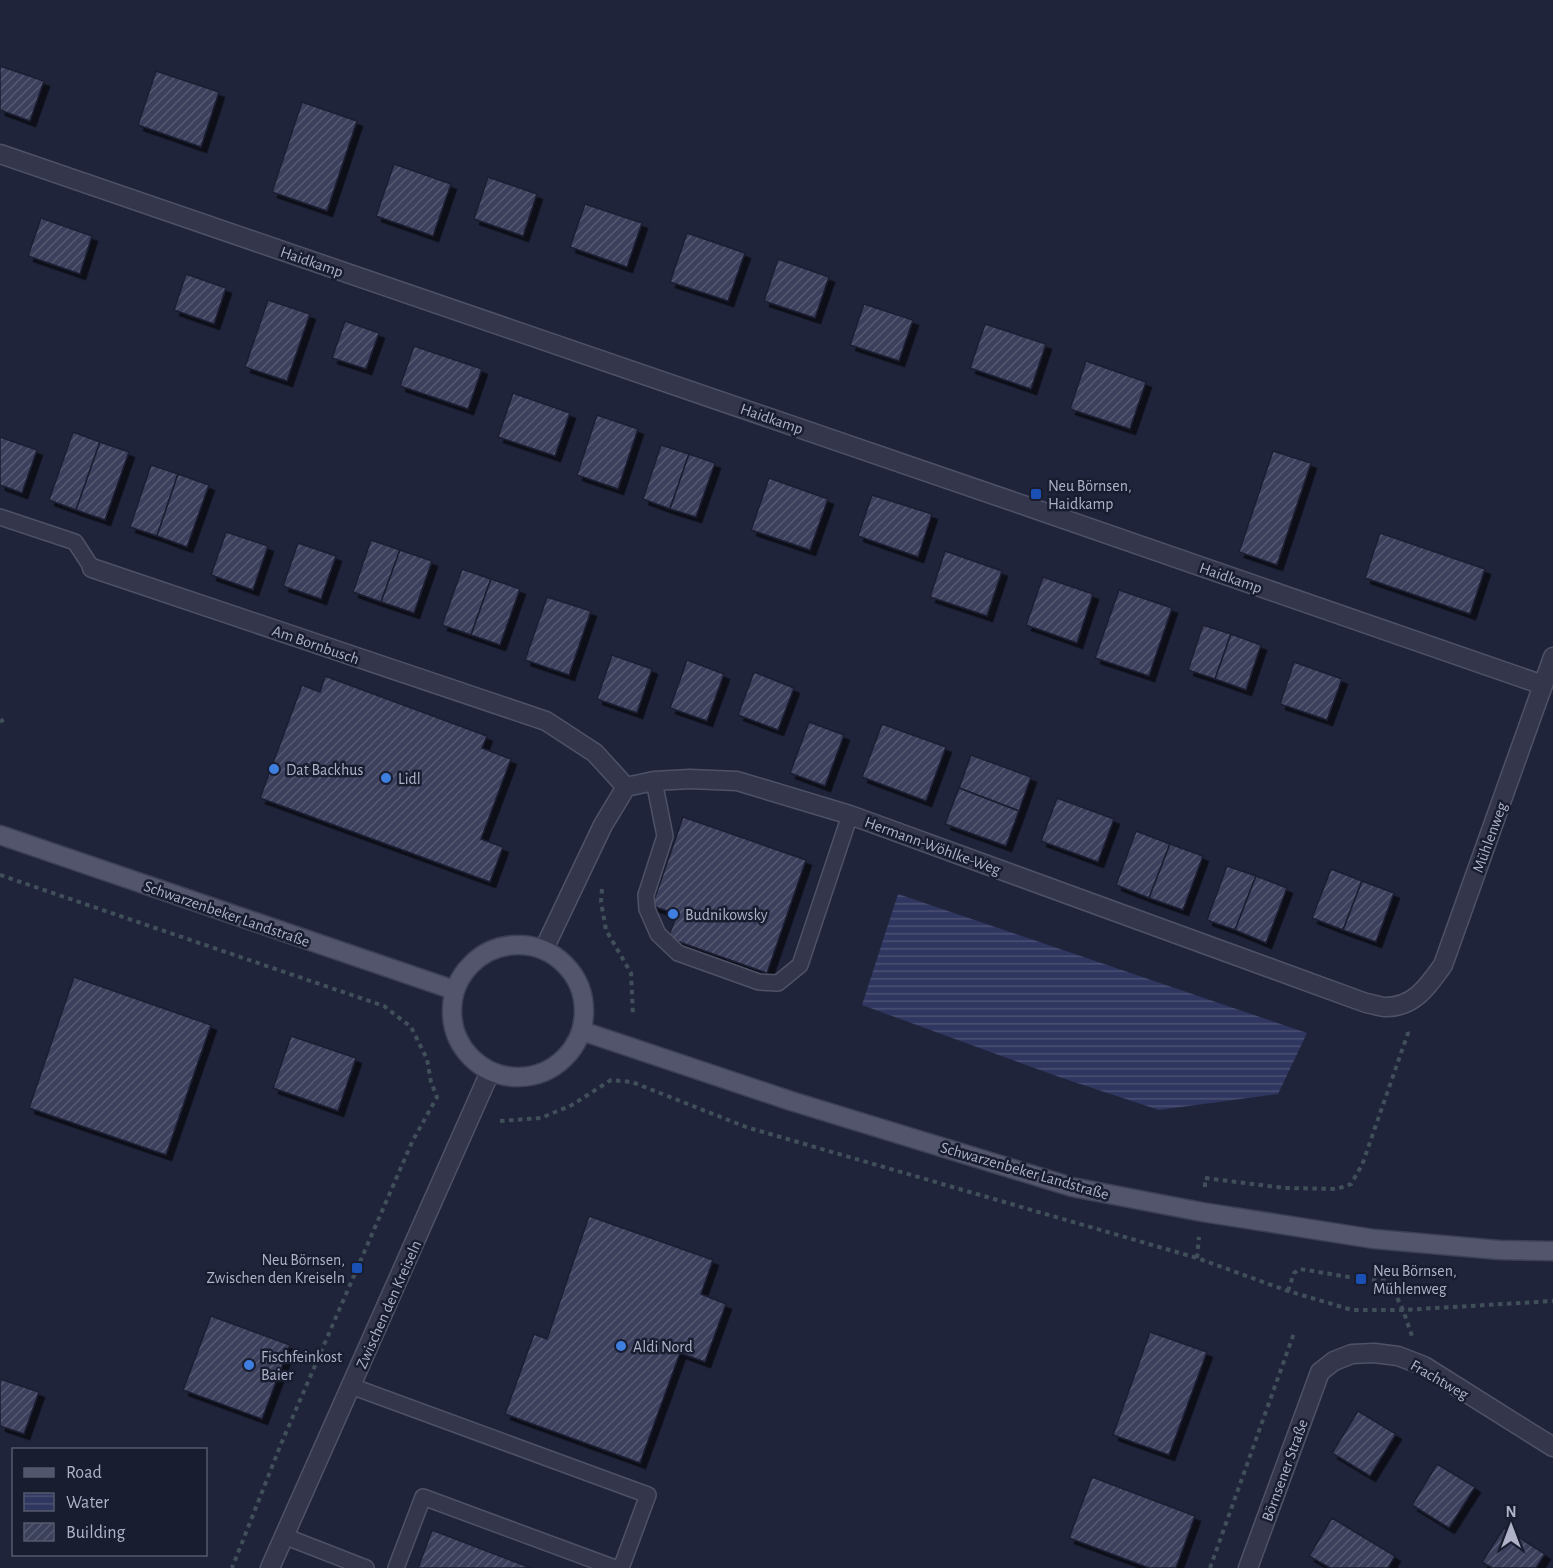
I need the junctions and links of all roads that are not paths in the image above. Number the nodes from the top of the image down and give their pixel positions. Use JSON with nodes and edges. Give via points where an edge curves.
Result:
{"nodes":[{"id":1,"x":0,"y":154,"type":"edge"},
{"id":2,"x":0,"y":517,"type":"edge"},
{"id":3,"x":92,"y":568,"type":"joint"},
{"id":4,"x":1553,"y":657,"type":"edge"},
{"id":5,"x":1543,"y":685,"type":"junction"},
{"id":6,"x":654,"y":781,"type":"junction"},
{"id":7,"x":626,"y":788,"type":"junction"},
{"id":8,"x":850,"y":815,"type":"junction"},
{"id":9,"x":0,"y":835,"type":"edge"},
{"id":10,"x":544,"y":950,"type":"junction"},
{"id":11,"x":454,"y":990,"type":"junction"},
{"id":12,"x":1406,"y":1004,"type":"joint"},
{"id":13,"x":582,"y":1031,"type":"junction"},
{"id":14,"x":490,"y":1072,"type":"junction"},
{"id":15,"x":1553,"y":1251,"type":"edge"},
{"id":16,"x":1320,"y":1372,"type":"joint"},
{"id":17,"x":351,"y":1386,"type":"junction"},
{"id":18,"x":1553,"y":1447,"type":"edge"},
{"id":19,"x":284,"y":1536,"type":"junction"},
{"id":20,"x":270,"y":1568,"type":"edge"},
{"id":21,"x":366,"y":1568,"type":"edge"},
{"id":22,"x":396,"y":1568,"type":"edge"},
{"id":23,"x":615,"y":1568,"type":"edge"},
{"id":24,"x":621,"y":1568,"type":"edge"},
{"id":25,"x":1248,"y":1568,"type":"edge"}],
"edges":[{"from":1,"to":5,"type":"street","name":"Haidkamp"},
{"from":2,"to":3,"type":"lane","name":"Am Bornbusch","via":[[75,542]]},
{"from":3,"to":7,"type":"street","name":"Am Bornbusch","via":[[546,721],[595,753]]},
{"from":4,"to":5,"type":"street","name":"Mühlenweg"},
{"from":5,"to":12,"type":"street","name":"Mühlenweg","via":[[1443,965],[1423,992]]},
{"from":6,"to":7,"type":"street","name":"Hermann-Wöhlke-Weg"},
{"from":6,"to":8,"type":"street","name":"Hermann-Wöhlke-Weg","via":[[737,781]]},
{"from":6,"to":8,"type":"lane","via":[[665,836],[646,895],[647,909],[658,934],[678,953],[759,982],[778,983],[800,965]]},
{"from":7,"to":10,"type":"street","via":[[603,825]]},
{"from":8,"to":12,"type":"street","name":"Hermann-Wöhlke-Weg","via":[[1366,1003],[1385,1007]]},
{"from":9,"to":11,"type":"main road","name":"Schwarzenbeker Landstraße"},
{"from":10,"to":11,"type":"main road","via":[[522,945],[500,947],[480,956],[464,971]]},
{"from":10,"to":13,"type":"main road","via":[[561,960],[582,992]]},
{"from":11,"to":14,"type":"main road","via":[[453,1029],[461,1047]]},
{"from":13,"to":14,"type":"main road","via":[[564,1059],[535,1076],[512,1078]]},
{"from":13,"to":15,"type":"main road","name":"Schwarzenbeker Landstraße","via":[[791,1101],[1072,1187],[1374,1239]]},
{"from":14,"to":17,"type":"street","name":"Zwischen den Kreiseln"},
{"from":16,"to":18,"type":"street","name":"Frachtweg","via":[[1352,1354],[1398,1356],[1424,1366]]},
{"from":16,"to":25,"type":"street","name":"Börnsener Straße"},
{"from":17,"to":19,"type":"street","name":"Zwischen den Kreiseln"},
{"from":17,"to":24,"type":"lane","via":[[648,1495]]},
{"from":19,"to":20,"type":"street","name":"Zwischen den Kreiseln"},
{"from":19,"to":21,"type":"lane"},
{"from":22,"to":23,"type":"lane","via":[[423,1497]]}]}
